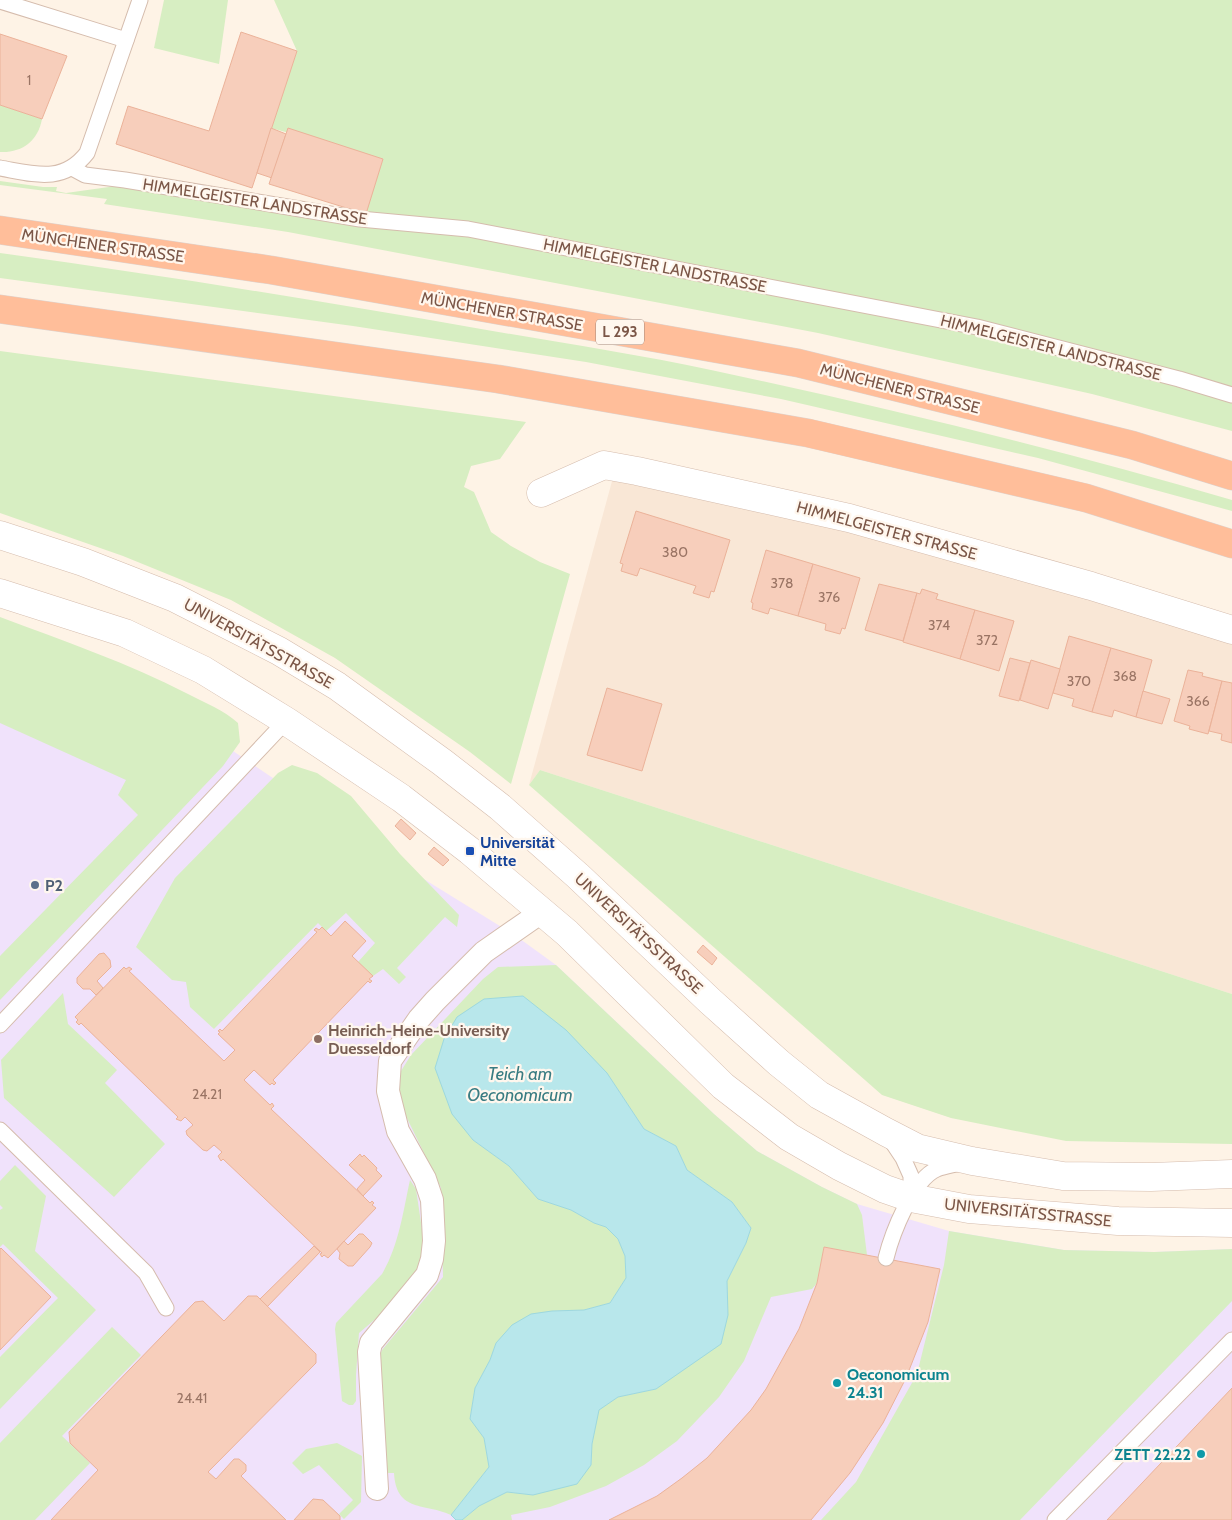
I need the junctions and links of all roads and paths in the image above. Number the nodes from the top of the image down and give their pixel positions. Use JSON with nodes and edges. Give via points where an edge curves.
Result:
{"nodes":[{"id":1,"x":140,"y":0,"type":"edge"},
{"id":2,"x":0,"y":2,"type":"edge"},
{"id":3,"x":126,"y":40,"type":"junction"},
{"id":4,"x":0,"y":168,"type":"edge"},
{"id":5,"x":72,"y":168,"type":"junction"},
{"id":6,"x":0,"y":230,"type":"edge"},
{"id":7,"x":0,"y":309,"type":"edge"},
{"id":8,"x":1232,"y":395,"type":"edge"},
{"id":9,"x":1232,"y":476,"type":"edge"},
{"id":10,"x":541,"y":493,"type":"dead end"},
{"id":11,"x":0,"y":535,"type":"edge"},
{"id":12,"x":1232,"y":544,"type":"edge"},
{"id":13,"x":0,"y":593,"type":"edge"},
{"id":14,"x":1232,"y":630,"type":"edge"},
{"id":15,"x":286,"y":721,"type":"junction"},
{"id":16,"x":543,"y":911,"type":"junction"},
{"id":17,"x":0,"y":1025,"type":"edge"},
{"id":18,"x":0,"y":1130,"type":"edge"},
{"id":19,"x":886,"y":1132,"type":"junction"},
{"id":20,"x":972,"y":1161,"type":"junction"},
{"id":21,"x":1232,"y":1174,"type":"edge"},
{"id":22,"x":911,"y":1198,"type":"junction"},
{"id":23,"x":1232,"y":1223,"type":"edge"},
{"id":24,"x":886,"y":1258,"type":"dead end"},
{"id":25,"x":166,"y":1308,"type":"dead end"},
{"id":26,"x":1232,"y":1340,"type":"edge"},
{"id":27,"x":377,"y":1489,"type":"dead end"},
{"id":28,"x":1055,"y":1520,"type":"edge"}],
"edges":[{"from":1,"to":3,"type":"lane"},
{"from":2,"to":3,"type":"lane"},
{"from":3,"to":5,"type":"lane","via":[[87,153]]},
{"from":4,"to":5,"type":"lane","via":[[52,175]]},
{"from":5,"to":8,"type":"lane","name":"HIMMELGEISTER LANDSTRASSE","via":[[85,175],[360,219],[468,229],[976,326]]},
{"from":6,"to":9,"type":"highway","name":"MÜNCHENER STRASSE","number":"L 293","via":[[271,270],[798,363],[1132,445]]},
{"from":7,"to":12,"type":"highway","via":[[498,379],[808,433],[1086,498]]},
{"from":10,"to":14,"type":"street","name":"HIMMELGEISTER STRASSE","via":[[604,465],[637,471],[849,518],[1091,586]]},
{"from":11,"to":19,"type":"street","name":"UNIVERSITÄTSSTRASSE","via":[[175,598],[279,651],[337,686],[500,808],[779,1063],[819,1095]]},
{"from":13,"to":15,"type":"street","name":"UNIVERSITÄTSSTRASSE","via":[[125,633],[203,670]]},
{"from":15,"to":16,"type":"street","name":"UNIVERSITÄTSSTRASSE","via":[[401,798]]},
{"from":15,"to":17,"type":"lane"},
{"from":16,"to":22,"type":"street","name":"UNIVERSITÄTSSTRASSE","via":[[723,1086],[789,1137],[822,1157],[885,1189]]},
{"from":16,"to":27,"type":"street","via":[[484,952],[434,1001],[390,1061],[388,1091],[398,1131],[425,1179],[432,1200],[434,1240],[427,1275],[371,1343],[368,1352]]},
{"from":18,"to":25,"type":"lane","via":[[146,1273]]},
{"from":19,"to":20,"type":"street","name":"UNIVERSITÄTSSTRASSE","via":[[917,1148]]},
{"from":19,"to":22,"type":"lane","via":[[911,1176]]},
{"from":20,"to":21,"type":"street","name":"UNIVERSITÄTSSTRASSE","via":[[1063,1176]]},
{"from":20,"to":22,"type":"lane","via":[[936,1169],[922,1180]]},
{"from":22,"to":23,"type":"street","name":"UNIVERSITÄTSSTRASSE","via":[[969,1209],[1098,1220]]},
{"from":22,"to":24,"type":"lane"},
{"from":26,"to":28,"type":"lane"}]}
